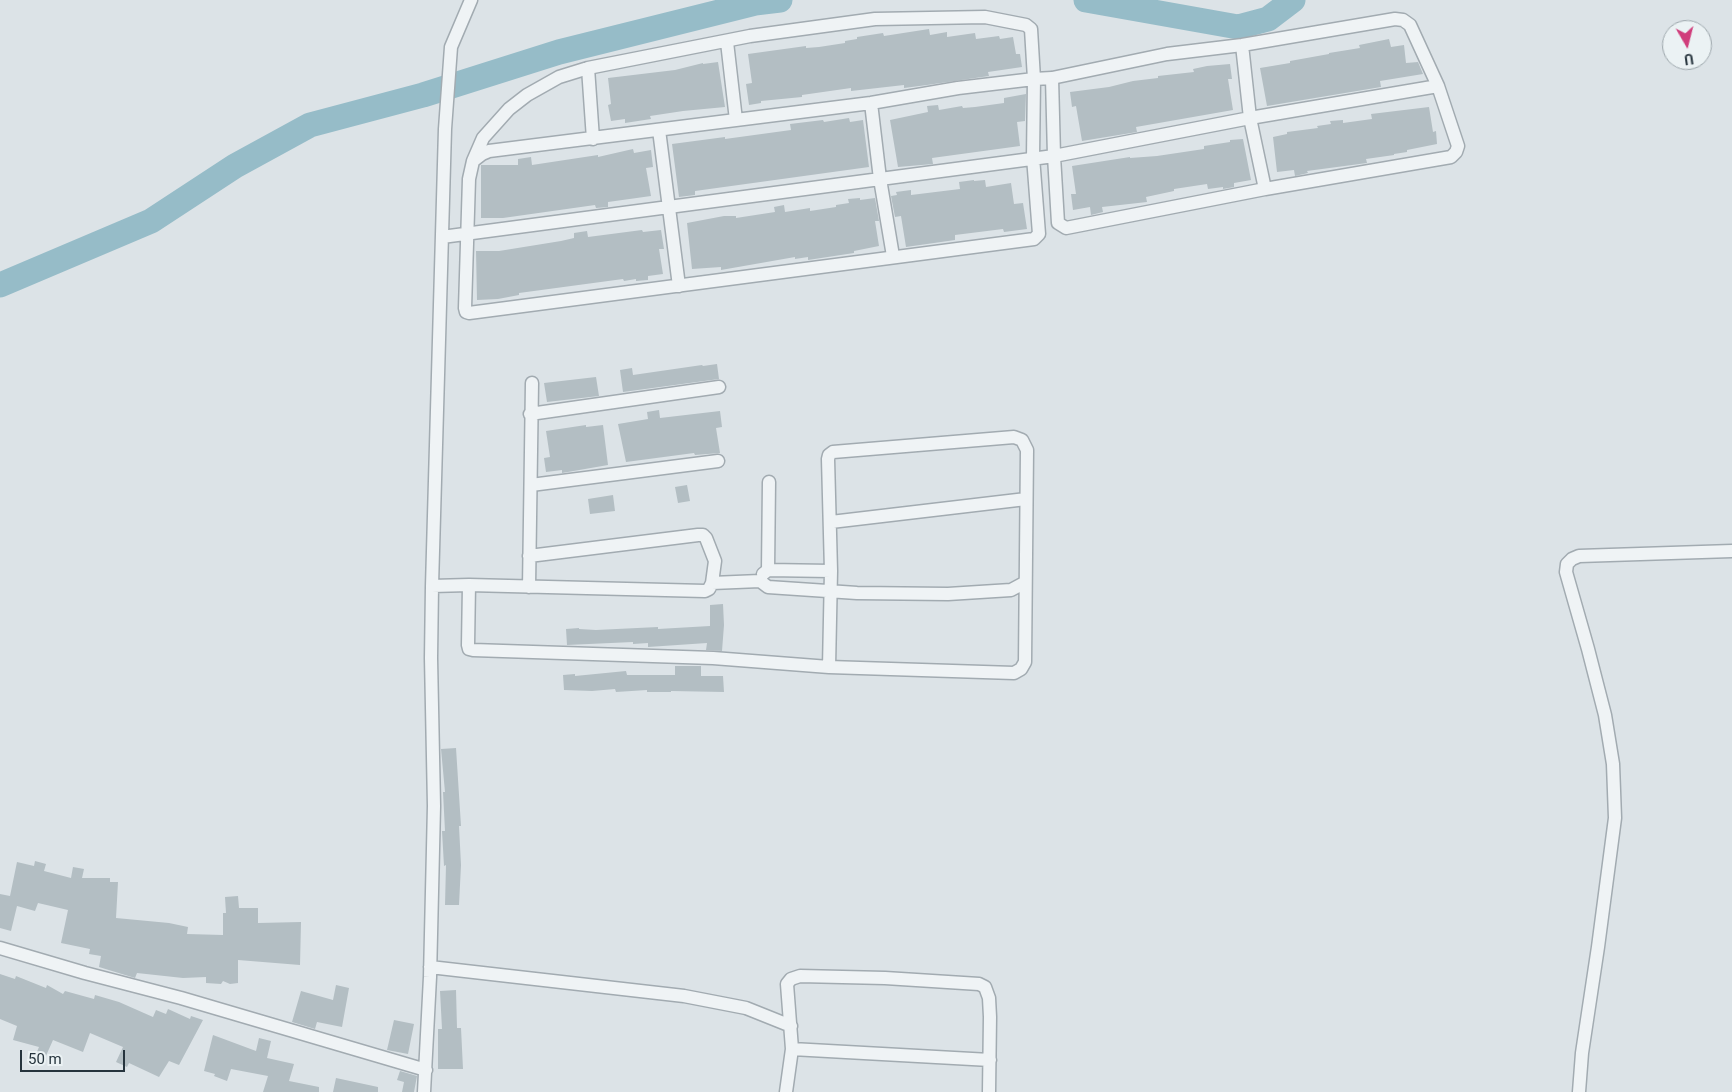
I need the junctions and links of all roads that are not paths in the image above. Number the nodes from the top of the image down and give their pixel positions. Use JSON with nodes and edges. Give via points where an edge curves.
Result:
{"nodes":[{"id":1,"x":470,"y":0,"type":"edge"},
{"id":2,"x":727,"y":42,"type":"junction"},
{"id":3,"x":1242,"y":45,"type":"junction"},
{"id":4,"x":588,"y":68,"type":"junction"},
{"id":5,"x":1052,"y":78,"type":"junction"},
{"id":6,"x":1034,"y":79,"type":"junction"},
{"id":7,"x":1438,"y":86,"type":"junction"},
{"id":8,"x":871,"y":103,"type":"junction"},
{"id":9,"x":1250,"y":118,"type":"junction"},
{"id":10,"x":736,"y":120,"type":"junction"},
{"id":11,"x":659,"y":130,"type":"junction"},
{"id":12,"x":593,"y":139,"type":"junction"},
{"id":13,"x":1054,"y":156,"type":"junction"},
{"id":14,"x":1033,"y":158,"type":"junction"},
{"id":15,"x":473,"y":161,"type":"junction"},
{"id":16,"x":880,"y":179,"type":"junction"},
{"id":17,"x":1266,"y":189,"type":"junction"},
{"id":18,"x":669,"y":208,"type":"junction"},
{"id":19,"x":468,"y":234,"type":"junction"},
{"id":20,"x":442,"y":237,"type":"junction"},
{"id":21,"x":893,"y":256,"type":"junction"},
{"id":22,"x":679,"y":286,"type":"junction"},
{"id":23,"x":532,"y":383,"type":"dead end"},
{"id":24,"x":719,"y":387,"type":"dead end"},
{"id":25,"x":530,"y":414,"type":"junction"},
{"id":26,"x":718,"y":461,"type":"dead end"},
{"id":27,"x":769,"y":482,"type":"dead end"},
{"id":28,"x":531,"y":485,"type":"junction"},
{"id":29,"x":1026,"y":499,"type":"junction"},
{"id":30,"x":831,"y":522,"type":"junction"},
{"id":31,"x":1732,"y":551,"type":"edge"},
{"id":32,"x":529,"y":556,"type":"junction"},
{"id":33,"x":768,"y":570,"type":"junction"},
{"id":34,"x":831,"y":571,"type":"junction"},
{"id":35,"x":760,"y":581,"type":"junction"},
{"id":36,"x":712,"y":583,"type":"junction"},
{"id":37,"x":1024,"y":583,"type":"junction"},
{"id":38,"x":469,"y":585,"type":"junction"},
{"id":39,"x":432,"y":586,"type":"junction"},
{"id":40,"x":529,"y":587,"type":"junction"},
{"id":41,"x":830,"y":591,"type":"junction"},
{"id":42,"x":829,"y":667,"type":"junction"},
{"id":43,"x":0,"y":948,"type":"edge"},
{"id":44,"x":430,"y":967,"type":"junction"},
{"id":45,"x":791,"y":1026,"type":"junction"},
{"id":46,"x":792,"y":1049,"type":"junction"},
{"id":47,"x":990,"y":1060,"type":"junction"},
{"id":48,"x":426,"y":1070,"type":"junction"},
{"id":49,"x":424,"y":1092,"type":"edge"},
{"id":50,"x":786,"y":1092,"type":"edge"},
{"id":51,"x":989,"y":1092,"type":"edge"},
{"id":52,"x":1579,"y":1092,"type":"edge"}],
"edges":[{"from":1,"to":20,"type":"street","via":[[454,38],[450,58],[444,129]]},
{"from":2,"to":4,"type":"street"},
{"from":2,"to":6,"type":"street","via":[[875,19],[985,17],[1030,27]]},
{"from":2,"to":10,"type":"street"},
{"from":3,"to":5,"type":"street","via":[[1167,54]]},
{"from":3,"to":7,"type":"street","via":[[1403,20],[1410,25]]},
{"from":3,"to":9,"type":"street"},
{"from":4,"to":12,"type":"street"},
{"from":4,"to":15,"type":"street","via":[[558,77],[509,110],[484,138]]},
{"from":5,"to":6,"type":"street"},
{"from":5,"to":13,"type":"street"},
{"from":6,"to":8,"type":"street"},
{"from":6,"to":14,"type":"street"},
{"from":7,"to":9,"type":"street"},
{"from":7,"to":17,"type":"street","via":[[1458,146],[1451,157]]},
{"from":8,"to":10,"type":"street"},
{"from":8,"to":16,"type":"street"},
{"from":9,"to":13,"type":"street"},
{"from":9,"to":17,"type":"street"},
{"from":10,"to":11,"type":"street"},
{"from":11,"to":12,"type":"street"},
{"from":11,"to":18,"type":"street"},
{"from":12,"to":15,"type":"street","via":[[489,151]]},
{"from":13,"to":14,"type":"street"},
{"from":13,"to":17,"type":"street","via":[[1058,223],[1066,228]]},
{"from":14,"to":16,"type":"street"},
{"from":14,"to":21,"type":"street","via":[[1038,237]]},
{"from":15,"to":19,"type":"street","via":[[469,179]]},
{"from":16,"to":18,"type":"street"},
{"from":16,"to":21,"type":"street"},
{"from":18,"to":19,"type":"street"},
{"from":18,"to":22,"type":"street"},
{"from":19,"to":20,"type":"street"},
{"from":19,"to":22,"type":"street","via":[[465,308],[470,313]]},
{"from":20,"to":39,"type":"street"},
{"from":21,"to":22,"type":"street"},
{"from":23,"to":25,"type":"street"},
{"from":24,"to":25,"type":"street"},
{"from":25,"to":28,"type":"street"},
{"from":26,"to":28,"type":"street"},
{"from":27,"to":33,"type":"street"},
{"from":28,"to":32,"type":"street"},
{"from":29,"to":30,"type":"street"},
{"from":29,"to":30,"type":"street","via":[[1027,450],[1022,440],[1014,437],[833,452],[828,459]]},
{"from":29,"to":37,"type":"street"},
{"from":30,"to":34,"type":"street"},
{"from":31,"to":52,"type":"street","via":[[1578,556],[1567,564],[1566,572],[1605,715],[1613,764],[1615,818]]},
{"from":32,"to":36,"type":"street","via":[[703,535],[716,561]]},
{"from":32,"to":40,"type":"street"},
{"from":33,"to":34,"type":"street"},
{"from":33,"to":35,"type":"street"},
{"from":34,"to":41,"type":"street"},
{"from":35,"to":36,"type":"street"},
{"from":35,"to":41,"type":"street","via":[[768,587]]},
{"from":36,"to":40,"type":"street","via":[[709,589],[696,591]]},
{"from":37,"to":41,"type":"street","via":[[1011,590],[948,594]]},
{"from":37,"to":42,"type":"street","via":[[1025,662],[1014,673]]},
{"from":38,"to":39,"type":"street"},
{"from":38,"to":40,"type":"street"},
{"from":38,"to":42,"type":"street","via":[[468,645],[473,650],[713,658]]},
{"from":39,"to":44,"type":"street","via":[[434,806]]},
{"from":41,"to":42,"type":"street"},
{"from":43,"to":48,"type":"street"},
{"from":44,"to":45,"type":"street","via":[[684,996],[746,1008]]},
{"from":44,"to":48,"type":"street"},
{"from":45,"to":46,"type":"street"},
{"from":45,"to":47,"type":"street","via":[[787,984],[800,976],[979,984],[985,987],[988,998]]},
{"from":46,"to":47,"type":"street"},
{"from":46,"to":50,"type":"street"},
{"from":47,"to":51,"type":"street"},
{"from":48,"to":49,"type":"street"}]}
